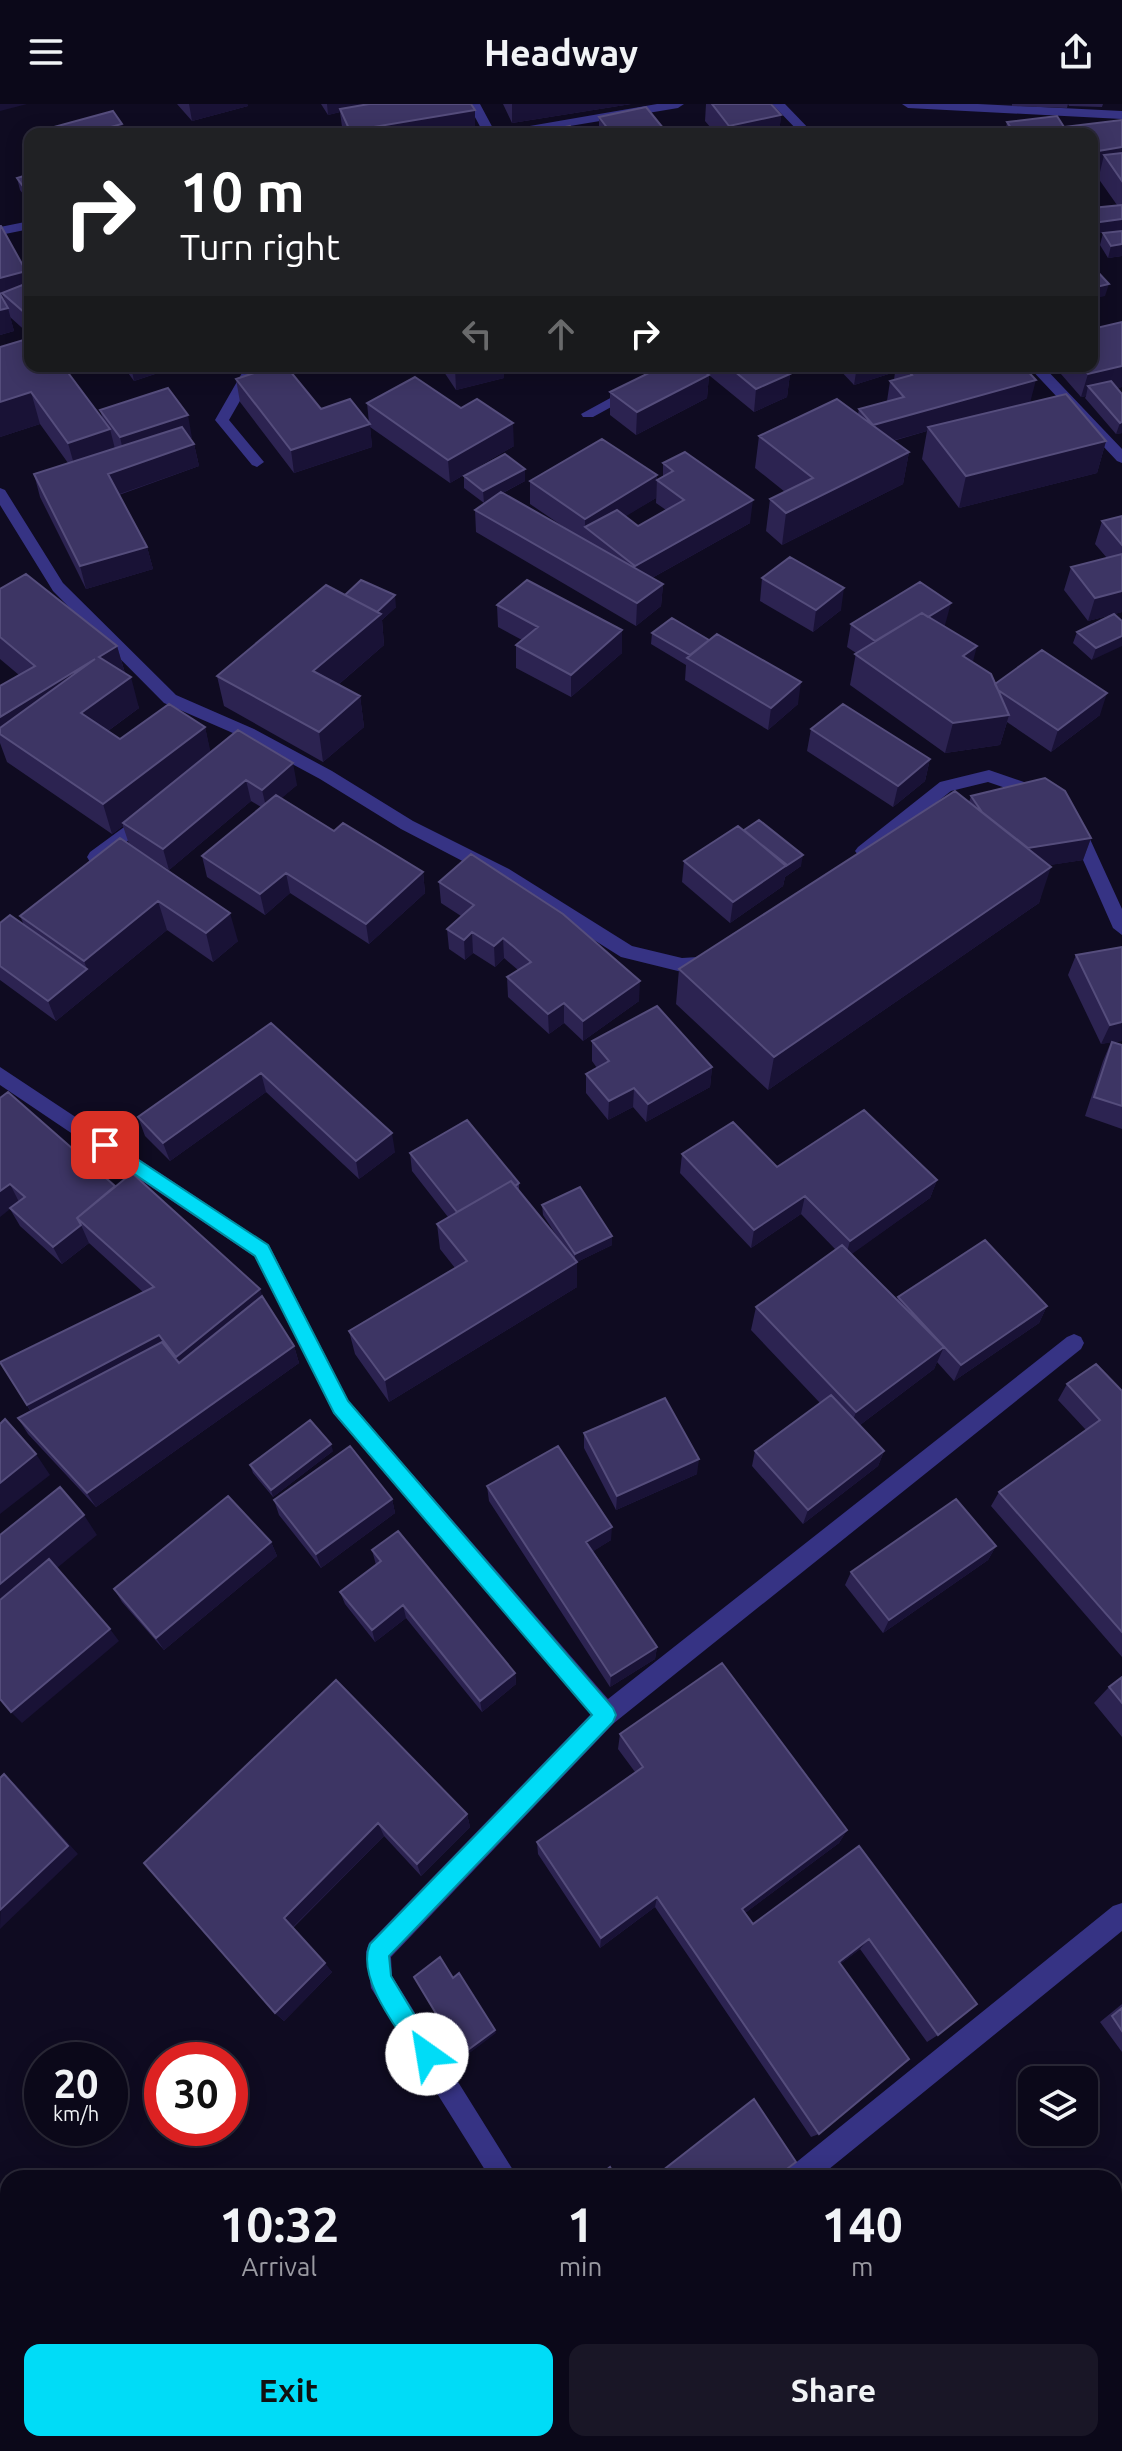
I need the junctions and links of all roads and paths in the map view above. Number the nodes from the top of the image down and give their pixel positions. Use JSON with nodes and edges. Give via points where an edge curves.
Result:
{"nodes":[{"id":1,"x":474,"y":104,"type":"edge"},
{"id":2,"x":678,"y":104,"type":"edge"},
{"id":3,"x":778,"y":104,"type":"edge"},
{"id":4,"x":908,"y":104,"type":"edge"},
{"id":5,"x":1122,"y":115,"type":"edge"},
{"id":6,"x":487,"y":128,"type":"edge"},
{"id":7,"x":536,"y":128,"type":"edge"},
{"id":8,"x":802,"y":128,"type":"edge"},
{"id":9,"x":24,"y":226,"type":"edge"},
{"id":10,"x":0,"y":231,"type":"edge"},
{"id":11,"x":250,"y":372,"type":"edge"},
{"id":12,"x":668,"y":372,"type":"edge"},
{"id":13,"x":1041,"y":372,"type":"edge"},
{"id":14,"x":588,"y":414,"type":"dead end"},
{"id":15,"x":1122,"y":458,"type":"edge"},
{"id":16,"x":257,"y":462,"type":"dead end"},
{"id":17,"x":0,"y":493,"type":"edge"},
{"id":18,"x":161,"y":804,"type":"edge"},
{"id":19,"x":854,"y":859,"type":"edge"},
{"id":20,"x":87,"y":865,"type":"edge"},
{"id":21,"x":1122,"y":928,"type":"edge"},
{"id":22,"x":728,"y":953,"type":"edge"},
{"id":23,"x":0,"y":1075,"type":"edge"},
{"id":24,"x":1074,"y":1343,"type":"dead end"},
{"id":25,"x":606,"y":1715,"type":"junction"},
{"id":26,"x":1122,"y":1915,"type":"edge"},
{"id":27,"x":500,"y":2170,"type":"edge"},
{"id":28,"x":807,"y":2170,"type":"edge"}],
"edges":[{"from":1,"to":6,"type":"street"},
{"from":2,"to":7,"type":"street"},
{"from":3,"to":8,"type":"street"},
{"from":4,"to":5,"type":"street"},
{"from":9,"to":10,"type":"street"},
{"from":11,"to":16,"type":"street","via":[[222,420]]},
{"from":12,"to":14,"type":"street"},
{"from":13,"to":15,"type":"street"},
{"from":17,"to":22,"type":"street","via":[[58,587],[170,699],[326,775],[407,825],[503,874],[627,952],[682,965],[716,963]]},
{"from":18,"to":20,"type":"street"},
{"from":19,"to":21,"type":"street","via":[[946,786],[989,776],[1046,795],[1073,820]]},
{"from":23,"to":25,"type":"street","via":[[262,1251],[341,1407]]},
{"from":24,"to":25,"type":"street"},
{"from":25,"to":27,"type":"street","via":[[378,1952],[380,1979]]},
{"from":26,"to":28,"type":"street"}]}
